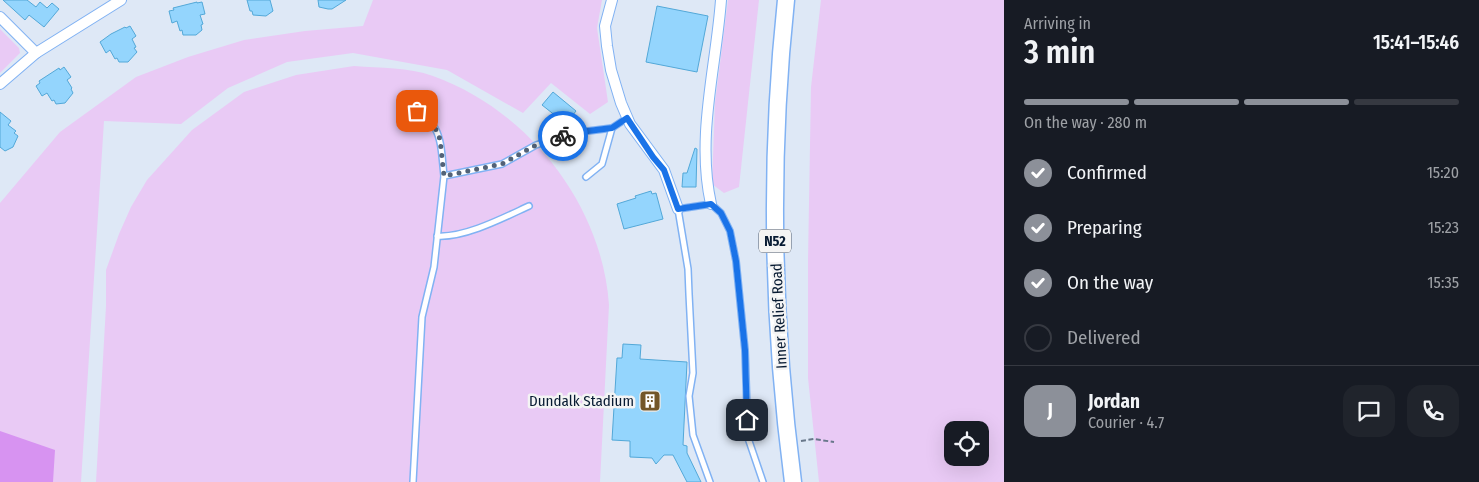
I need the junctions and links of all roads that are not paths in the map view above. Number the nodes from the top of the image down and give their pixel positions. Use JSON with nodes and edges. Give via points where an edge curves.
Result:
{"nodes":[{"id":1,"x":121,"y":0,"type":"edge"},
{"id":2,"x":612,"y":0,"type":"edge"},
{"id":3,"x":721,"y":0,"type":"edge"},
{"id":4,"x":786,"y":0,"type":"edge"},
{"id":5,"x":0,"y":17,"type":"edge"},
{"id":6,"x":36,"y":53,"type":"junction"},
{"id":7,"x":0,"y":84,"type":"edge"},
{"id":8,"x":402,"y":106,"type":"dead end"},
{"id":9,"x":627,"y":118,"type":"junction"},
{"id":10,"x":612,"y":128,"type":"junction"},
{"id":11,"x":444,"y":176,"type":"junction"},
{"id":12,"x":586,"y":177,"type":"dead end"},
{"id":13,"x":711,"y":204,"type":"junction"},
{"id":14,"x":530,"y":206,"type":"dead end"},
{"id":15,"x":678,"y":209,"type":"junction"},
{"id":16,"x":437,"y":236,"type":"junction"},
{"id":17,"x":413,"y":482,"type":"edge"},
{"id":18,"x":710,"y":482,"type":"edge"},
{"id":19,"x":763,"y":482,"type":"edge"},
{"id":20,"x":794,"y":482,"type":"edge"}],
"edges":[{"from":1,"to":6,"type":"street"},
{"from":2,"to":9,"type":"street","via":[[605,26],[607,46],[611,70]]},
{"from":3,"to":13,"type":"street","via":[[707,108],[706,182]]},
{"from":4,"to":20,"type":"main road","name":"Inner Relief Road","number":"N52","via":[[777,111],[775,232],[777,303]]},
{"from":5,"to":6,"type":"street"},
{"from":6,"to":7,"type":"street"},
{"from":8,"to":11,"type":"lane","via":[[417,111],[433,123],[440,139]]},
{"from":9,"to":10,"type":"lane"},
{"from":9,"to":15,"type":"street","via":[[664,170]]},
{"from":10,"to":11,"type":"lane","via":[[572,133],[536,145],[502,164]]},
{"from":10,"to":12,"type":"lane","via":[[602,164]]},
{"from":11,"to":16,"type":"lane"},
{"from":13,"to":15,"type":"lane"},
{"from":13,"to":19,"type":"lane","via":[[721,213],[730,231],[736,261],[745,350],[748,438]]},
{"from":14,"to":16,"type":"lane","via":[[492,224],[446,237]]},
{"from":15,"to":18,"type":"lane","via":[[689,286],[694,373],[689,396],[693,434]]},
{"from":16,"to":17,"type":"lane","via":[[434,267],[422,317]]}]}
